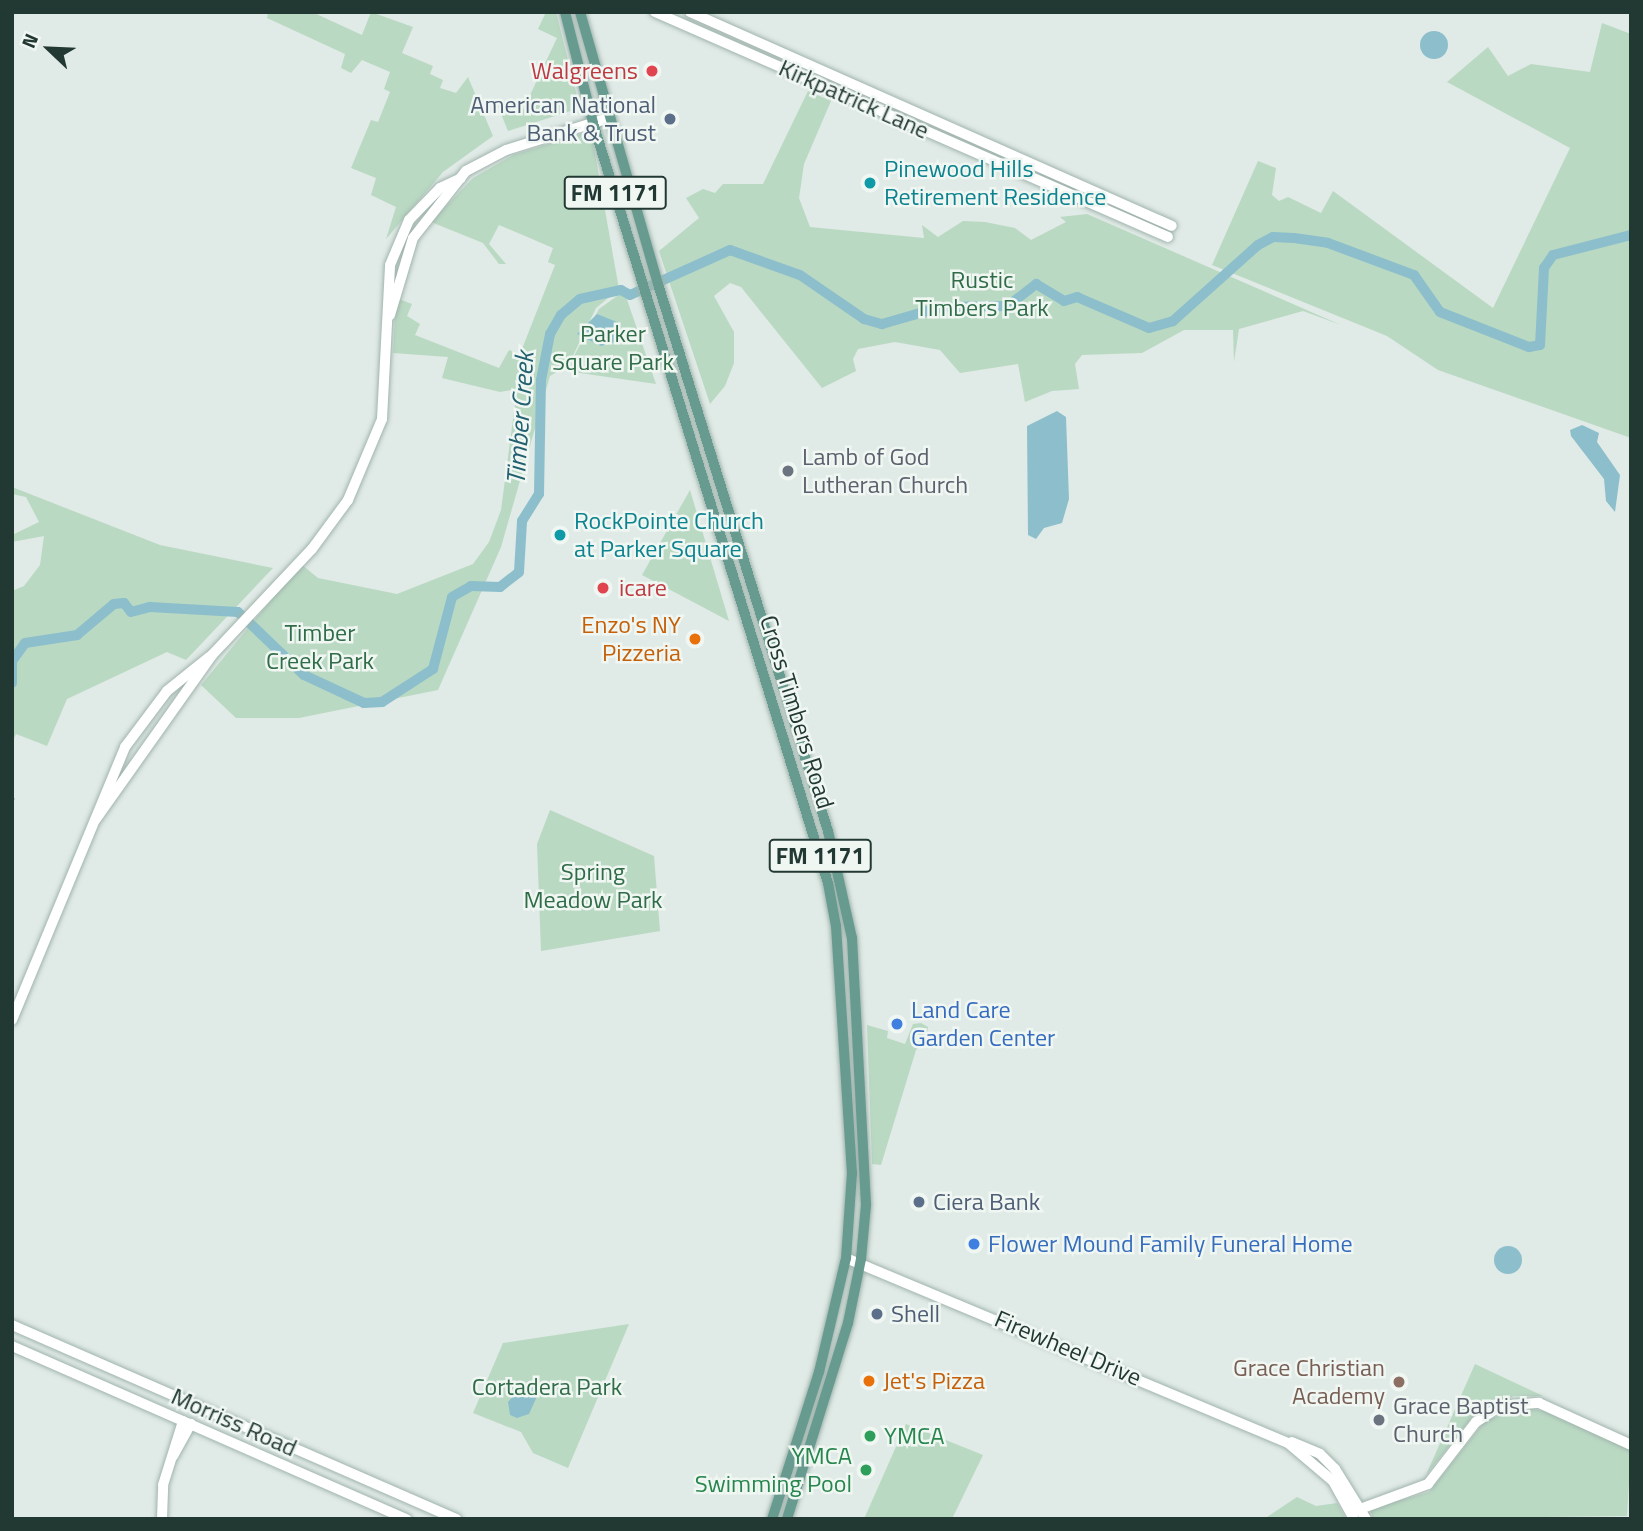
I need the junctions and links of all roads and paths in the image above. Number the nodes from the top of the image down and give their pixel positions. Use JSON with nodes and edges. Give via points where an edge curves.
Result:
{"nodes":[{"id":1,"x":565,"y":12,"type":"edge"},
{"id":2,"x":580,"y":12,"type":"edge"},
{"id":3,"x":655,"y":12,"type":"edge"},
{"id":4,"x":688,"y":12,"type":"edge"},
{"id":5,"x":680,"y":23,"type":"junction"},
{"id":6,"x":608,"y":118,"type":"junction"},
{"id":7,"x":593,"y":123,"type":"junction"},
{"id":8,"x":1172,"y":226,"type":"dead end"},
{"id":9,"x":1168,"y":237,"type":"dead end"},
{"id":10,"x":716,"y":467,"type":"junction"},
{"id":11,"x":700,"y":470,"type":"junction"},
{"id":12,"x":212,"y":655,"type":"junction"},
{"id":13,"x":96,"y":819,"type":"junction"},
{"id":14,"x":12,"y":1020,"type":"edge"},
{"id":15,"x":846,"y":1258,"type":"junction"},
{"id":16,"x":861,"y":1259,"type":"junction"},
{"id":17,"x":12,"y":1325,"type":"edge"},
{"id":18,"x":829,"y":1338,"type":"junction"},
{"id":19,"x":12,"y":1346,"type":"edge"},
{"id":20,"x":833,"y":1372,"type":"junction"},
{"id":21,"x":187,"y":1423,"type":"junction"},
{"id":22,"x":1288,"y":1443,"type":"junction"},
{"id":23,"x":1631,"y":1445,"type":"edge"},
{"id":24,"x":789,"y":1465,"type":"junction"},
{"id":25,"x":804,"y":1469,"type":"junction"},
{"id":26,"x":1363,"y":1507,"type":"junction"},
{"id":27,"x":1353,"y":1516,"type":"edge"},
{"id":28,"x":162,"y":1519,"type":"edge"},
{"id":29,"x":407,"y":1519,"type":"edge"},
{"id":30,"x":456,"y":1519,"type":"edge"},
{"id":31,"x":772,"y":1519,"type":"edge"},
{"id":32,"x":787,"y":1519,"type":"edge"},
{"id":33,"x":1366,"y":1519,"type":"edge"}],
"edges":[{"from":1,"to":7,"type":"main road","name":"Cross Timbers Road","number":"FM 1171"},
{"from":2,"to":6,"type":"main road","name":"Cross Timbers Road","number":"FM 1171"},
{"from":3,"to":5,"type":"street","name":"Kirkpatrick Lane"},
{"from":4,"to":5,"type":"street"},
{"from":4,"to":8,"type":"street","name":"Kirkpatrick Lane"},
{"from":5,"to":9,"type":"street","name":"Kirkpatrick Lane"},
{"from":6,"to":7,"type":"street"},
{"from":6,"to":10,"type":"main road","name":"Cross Timbers Road","number":"FM 1171"},
{"from":7,"to":11,"type":"main road","name":"Cross Timbers Road","number":"FM 1171"},
{"from":7,"to":12,"type":"street","via":[[506,149],[440,188],[409,220],[386,281],[382,419],[357,484],[330,528]]},
{"from":10,"to":11,"type":"main road"},
{"from":10,"to":16,"type":"main road","name":"Cross Timbers Road","number":"FM 1171","via":[[844,892],[857,989],[866,1205]]},
{"from":11,"to":15,"type":"main road","name":"Cross Timbers Road","number":"FM 1171","via":[[828,883],[836,926],[852,1173]]},
{"from":12,"to":13,"type":"street"},
{"from":12,"to":13,"type":"street","via":[[167,691],[136,729]]},
{"from":13,"to":14,"type":"street"},
{"from":15,"to":16,"type":"street","name":"Firewheel Drive"},
{"from":15,"to":18,"type":"main road","name":"Cross Timbers Road","number":"FM 1171"},
{"from":16,"to":20,"type":"main road","name":"Cross Timbers Road","number":"FM 1171"},
{"from":16,"to":22,"type":"street","name":"Firewheel Drive"},
{"from":17,"to":30,"type":"street","name":"Morriss Road"},
{"from":18,"to":20,"type":"main road","via":[[826,1370]]},
{"from":18,"to":24,"type":"main road","name":"Cross Timbers Road","number":"FM 1171"},
{"from":19,"to":21,"type":"street","name":"Morriss Road"},
{"from":20,"to":25,"type":"main road","name":"Cross Timbers Road","number":"FM 1171"},
{"from":21,"to":28,"type":"street","via":[[163,1485]]},
{"from":21,"to":29,"type":"street","name":"Morriss Road"},
{"from":22,"to":26,"type":"street","name":"Firewheel Drive","via":[[1297,1441],[1320,1454]]},
{"from":22,"to":27,"type":"street","name":"Firewheel Drive","via":[[1324,1470]]},
{"from":23,"to":26,"type":"street","via":[[1539,1403],[1502,1406],[1476,1422],[1428,1484]]},
{"from":24,"to":25,"type":"main road"},
{"from":24,"to":31,"type":"main road","name":"Cross Timbers Road","number":"FM 1171"},
{"from":25,"to":32,"type":"main road","name":"Cross Timbers Road","number":"FM 1171"},
{"from":26,"to":27,"type":"street"},
{"from":26,"to":33,"type":"street","name":"Firewheel Drive"}]}
